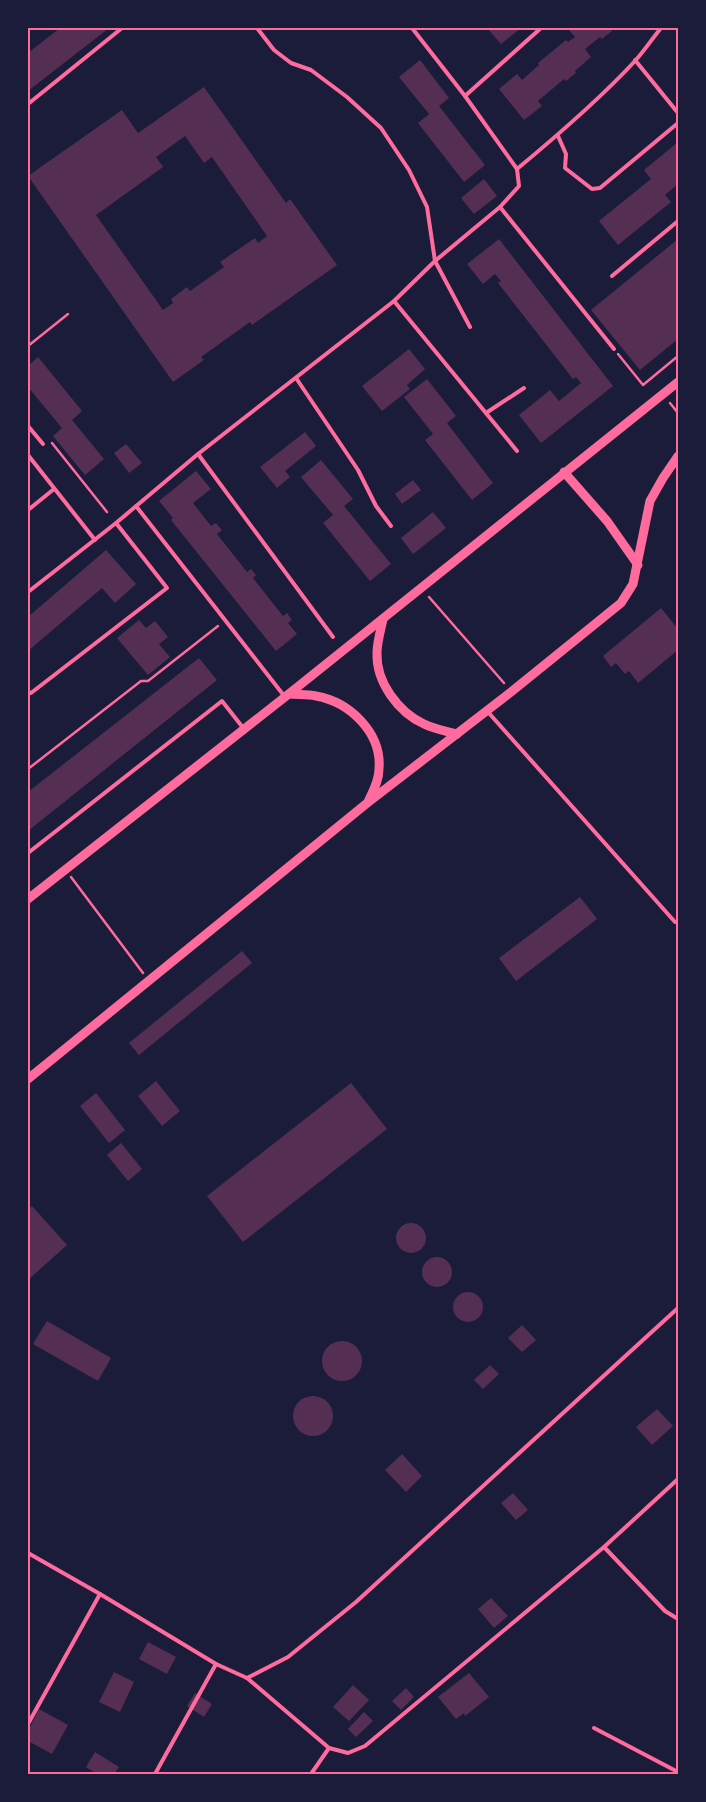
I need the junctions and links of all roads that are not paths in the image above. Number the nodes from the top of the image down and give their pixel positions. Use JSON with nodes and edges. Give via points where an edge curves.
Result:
{"nodes":[{"id":1,"x":122,"y":28,"type":"edge"},
{"id":2,"x":257,"y":28,"type":"edge"},
{"id":3,"x":412,"y":28,"type":"edge"},
{"id":4,"x":541,"y":28,"type":"edge"},
{"id":5,"x":661,"y":28,"type":"edge"},
{"id":6,"x":636,"y":60,"type":"junction"},
{"id":7,"x":466,"y":96,"type":"junction"},
{"id":8,"x":28,"y":104,"type":"edge"},
{"id":9,"x":678,"y":113,"type":"edge"},
{"id":10,"x":678,"y":123,"type":"edge"},
{"id":11,"x":558,"y":136,"type":"junction"},
{"id":12,"x":517,"y":169,"type":"junction"},
{"id":13,"x":500,"y":207,"type":"junction"},
{"id":14,"x":678,"y":221,"type":"edge"},
{"id":15,"x":435,"y":262,"type":"junction"},
{"id":16,"x":612,"y":276,"type":"dead end"},
{"id":17,"x":394,"y":301,"type":"junction"},
{"id":18,"x":470,"y":327,"type":"dead end"},
{"id":19,"x":614,"y":349,"type":"road end"},
{"id":20,"x":296,"y":378,"type":"junction"},
{"id":21,"x":678,"y":382,"type":"edge"},
{"id":22,"x":524,"y":388,"type":"dead end"},
{"id":23,"x":486,"y":414,"type":"junction"},
{"id":24,"x":28,"y":426,"type":"edge"},
{"id":25,"x":43,"y":444,"type":"road end"},
{"id":26,"x":517,"y":451,"type":"dead end"},
{"id":27,"x":198,"y":454,"type":"junction"},
{"id":28,"x":28,"y":456,"type":"edge"},
{"id":29,"x":678,"y":456,"type":"edge"},
{"id":30,"x":564,"y":472,"type":"junction"},
{"id":31,"x":54,"y":489,"type":"junction"},
{"id":32,"x":136,"y":506,"type":"junction"},
{"id":33,"x":28,"y":510,"type":"edge"},
{"id":34,"x":116,"y":523,"type":"junction"},
{"id":35,"x":391,"y":526,"type":"dead end"},
{"id":36,"x":95,"y":540,"type":"junction"},
{"id":37,"x":638,"y":565,"type":"junction"},
{"id":38,"x":28,"y":592,"type":"edge"},
{"id":39,"x":383,"y":618,"type":"junction"},
{"id":40,"x":333,"y":637,"type":"dead end"},
{"id":41,"x":28,"y":692,"type":"edge"},
{"id":42,"x":287,"y":696,"type":"junction"},
{"id":43,"x":487,"y":711,"type":"junction"},
{"id":44,"x":244,"y":729,"type":"junction"},
{"id":45,"x":457,"y":734,"type":"junction"},
{"id":46,"x":366,"y":804,"type":"junction"},
{"id":47,"x":28,"y":853,"type":"edge"},
{"id":48,"x":28,"y":900,"type":"edge"},
{"id":49,"x":678,"y":922,"type":"edge"},
{"id":50,"x":28,"y":1079,"type":"edge"},
{"id":51,"x":678,"y":1308,"type":"edge"},
{"id":52,"x":678,"y":1479,"type":"edge"},
{"id":53,"x":604,"y":1547,"type":"junction"},
{"id":54,"x":28,"y":1553,"type":"edge"},
{"id":55,"x":100,"y":1594,"type":"junction"},
{"id":56,"x":678,"y":1619,"type":"edge"},
{"id":57,"x":216,"y":1664,"type":"junction"},
{"id":58,"x":247,"y":1678,"type":"junction"},
{"id":59,"x":28,"y":1724,"type":"edge"},
{"id":60,"x":594,"y":1728,"type":"dead end"},
{"id":61,"x":329,"y":1748,"type":"junction"},
{"id":62,"x":678,"y":1772,"type":"edge"},
{"id":63,"x":154,"y":1774,"type":"edge"},
{"id":64,"x":311,"y":1774,"type":"edge"}],
"edges":[{"from":1,"to":8,"type":"lane"},
{"from":2,"to":15,"type":"lane","via":[[274,50],[291,63],[311,70],[381,128],[409,170],[427,207]]},
{"from":3,"to":7,"type":"lane"},
{"from":4,"to":7,"type":"lane"},
{"from":5,"to":6,"type":"lane"},
{"from":6,"to":9,"type":"lane"},
{"from":6,"to":11,"type":"lane"},
{"from":7,"to":12,"type":"lane"},
{"from":10,"to":11,"type":"lane","via":[[600,188],[592,189],[565,168],[566,154]]},
{"from":11,"to":12,"type":"lane"},
{"from":12,"to":13,"type":"lane","via":[[519,186]]},
{"from":13,"to":15,"type":"lane"},
{"from":13,"to":19,"type":"lane"},
{"from":14,"to":16,"type":"lane"},
{"from":15,"to":17,"type":"lane"},
{"from":15,"to":18,"type":"lane"},
{"from":17,"to":20,"type":"lane"},
{"from":17,"to":23,"type":"lane"},
{"from":20,"to":27,"type":"lane"},
{"from":20,"to":35,"type":"lane"},
{"from":21,"to":30,"type":"street"},
{"from":22,"to":23,"type":"lane"},
{"from":23,"to":26,"type":"lane"},
{"from":24,"to":25,"type":"lane"},
{"from":27,"to":32,"type":"lane"},
{"from":27,"to":40,"type":"lane"},
{"from":28,"to":31,"type":"lane"},
{"from":29,"to":37,"type":"street","via":[[650,501]]},
{"from":30,"to":37,"type":"street","via":[[608,521]]},
{"from":30,"to":39,"type":"street"},
{"from":31,"to":33,"type":"lane"},
{"from":31,"to":36,"type":"lane"},
{"from":32,"to":34,"type":"lane"},
{"from":32,"to":42,"type":"lane"},
{"from":34,"to":36,"type":"lane"},
{"from":34,"to":41,"type":"lane","via":[[167,588],[31,693]]},
{"from":36,"to":38,"type":"lane"},
{"from":37,"to":43,"type":"street","via":[[633,584],[621,603]]},
{"from":39,"to":42,"type":"street"},
{"from":39,"to":45,"type":"street","via":[[377,653],[384,684],[396,702],[423,724]]},
{"from":42,"to":44,"type":"street"},
{"from":42,"to":46,"type":"street","via":[[317,696],[339,704],[357,716],[372,736],[380,768],[378,781]]},
{"from":43,"to":45,"type":"street"},
{"from":43,"to":49,"type":"lane"},
{"from":44,"to":47,"type":"lane","via":[[222,701]]},
{"from":44,"to":48,"type":"street"},
{"from":45,"to":46,"type":"street"},
{"from":46,"to":50,"type":"street"},
{"from":51,"to":58,"type":"lane","via":[[356,1602],[288,1657]]},
{"from":52,"to":53,"type":"lane"},
{"from":53,"to":56,"type":"lane","via":[[664,1612]]},
{"from":53,"to":61,"type":"lane","via":[[365,1746],[348,1753]]},
{"from":54,"to":55,"type":"lane"},
{"from":55,"to":57,"type":"lane"},
{"from":55,"to":59,"type":"lane"},
{"from":57,"to":58,"type":"lane"},
{"from":57,"to":63,"type":"lane"},
{"from":58,"to":61,"type":"lane"},
{"from":60,"to":62,"type":"lane"},
{"from":61,"to":64,"type":"lane"}]}
